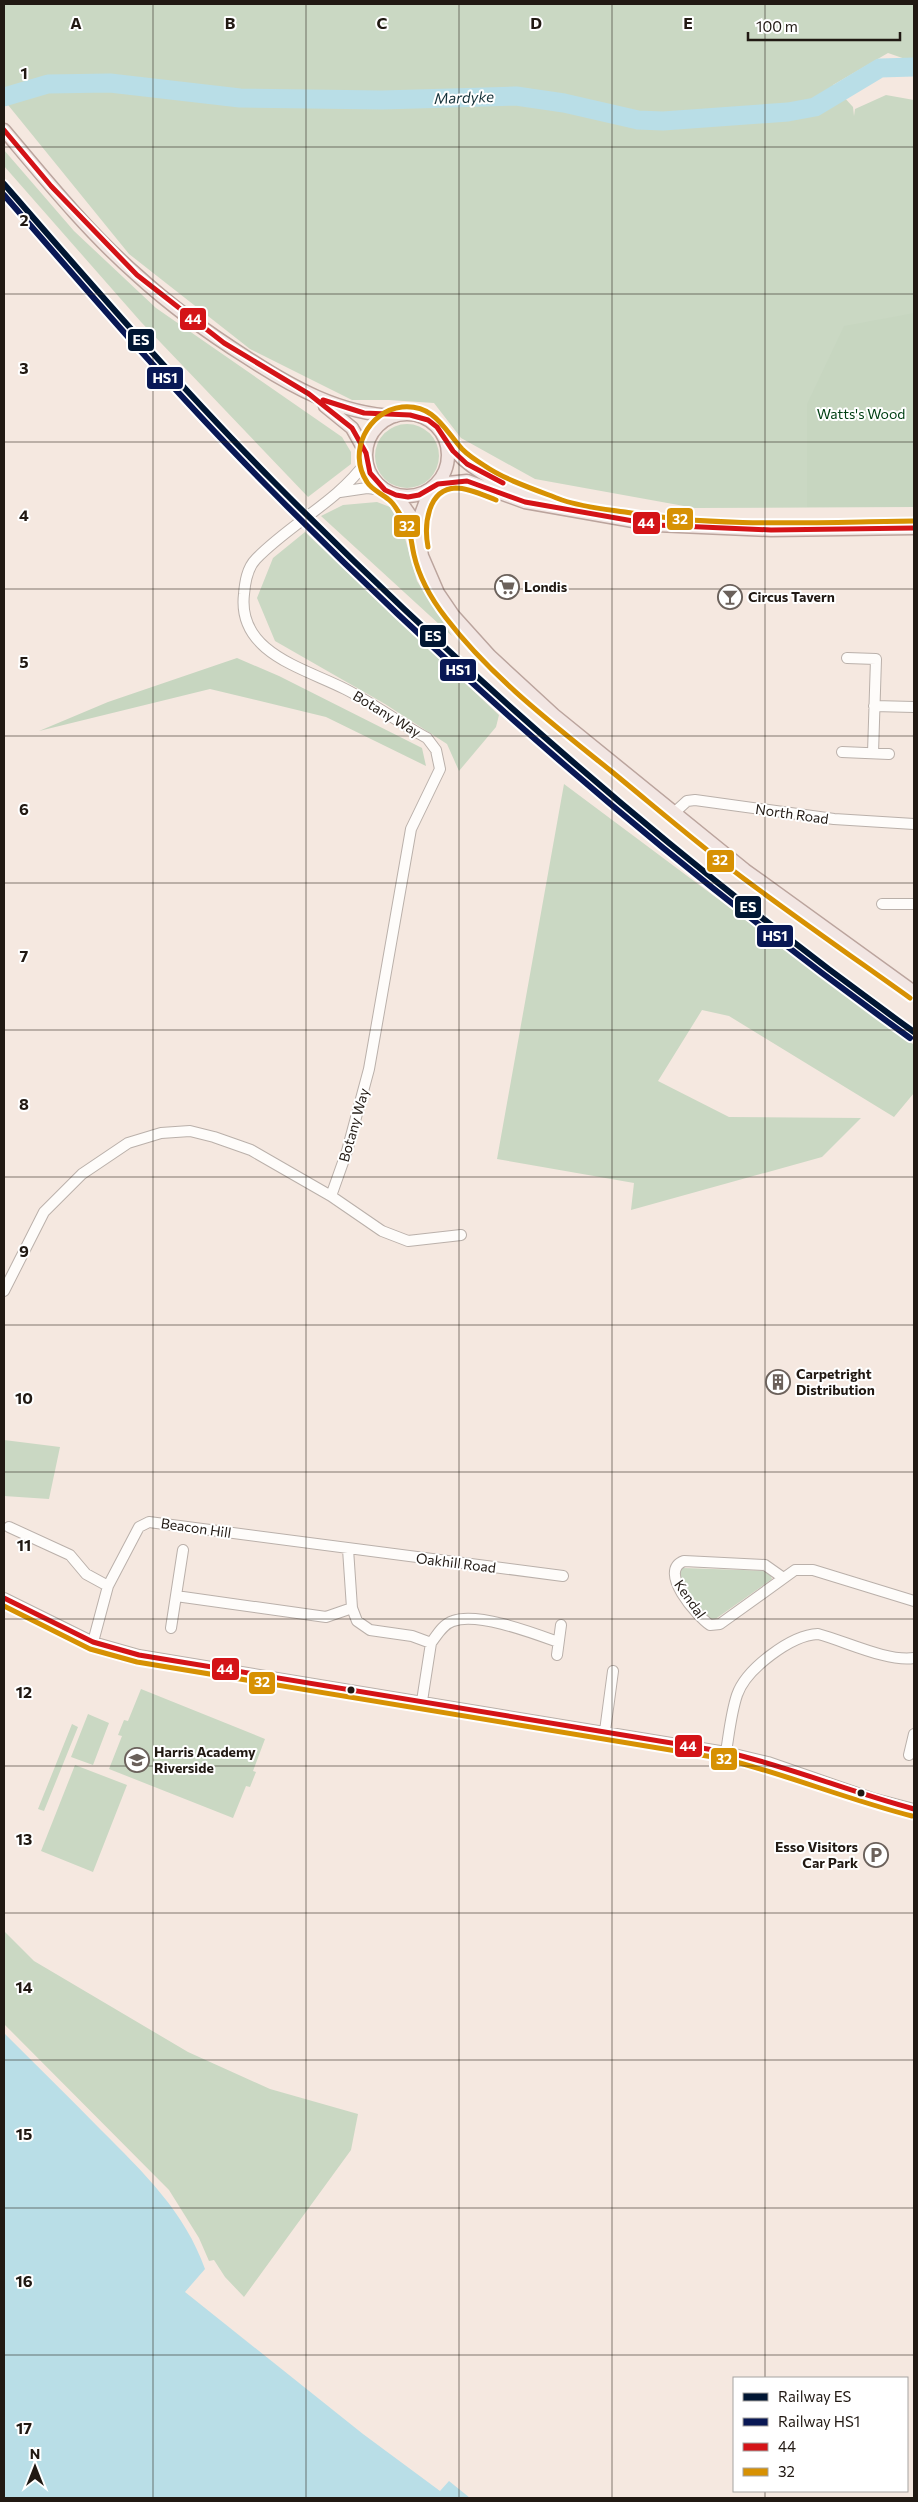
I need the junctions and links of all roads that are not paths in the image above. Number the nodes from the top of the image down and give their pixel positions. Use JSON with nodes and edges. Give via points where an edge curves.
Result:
{"nodes":[{"id":1,"x":4,"y":130,"type":"edge"},
{"id":2,"x":309,"y":394,"type":"junction"},
{"id":3,"x":395,"y":416,"type":"junction"},
{"id":4,"x":446,"y":439,"type":"junction"},
{"id":5,"x":366,"y":457,"type":"junction"},
{"id":6,"x":434,"y":487,"type":"junction"},
{"id":7,"x":340,"y":492,"type":"junction"},
{"id":8,"x":390,"y":492,"type":"junction"},
{"id":9,"x":563,"y":508,"type":"junction"},
{"id":10,"x":416,"y":525,"type":"junction"},
{"id":11,"x":914,"y":528,"type":"edge"},
{"id":12,"x":847,"y":658,"type":"dead end"},
{"id":13,"x":874,"y":706,"type":"junction"},
{"id":14,"x":914,"y":707,"type":"edge"},
{"id":15,"x":842,"y":752,"type":"dead end"},
{"id":16,"x":873,"y":753,"type":"junction"},
{"id":17,"x":890,"y":754,"type":"dead end"},
{"id":18,"x":675,"y":812,"type":"junction"},
{"id":19,"x":914,"y":824,"type":"edge"},
{"id":20,"x":882,"y":904,"type":"dead end"},
{"id":21,"x":914,"y":904,"type":"edge"},
{"id":22,"x":914,"y":992,"type":"edge"},
{"id":23,"x":331,"y":1196,"type":"junction"},
{"id":24,"x":461,"y":1234,"type":"dead end"},
{"id":25,"x":4,"y":1291,"type":"edge"},
{"id":26,"x":9,"y":1527,"type":"dead end"},
{"id":27,"x":348,"y":1549,"type":"junction"},
{"id":28,"x":183,"y":1550,"type":"dead end"},
{"id":29,"x":564,"y":1576,"type":"dead end"},
{"id":30,"x":782,"y":1578,"type":"junction"},
{"id":31,"x":108,"y":1586,"type":"junction"},
{"id":32,"x":176,"y":1596,"type":"junction"},
{"id":33,"x":4,"y":1598,"type":"edge"},
{"id":34,"x":914,"y":1601,"type":"edge"},
{"id":35,"x":352,"y":1608,"type":"junction"},
{"id":36,"x":561,"y":1625,"type":"dead end"},
{"id":37,"x":171,"y":1628,"type":"dead end"},
{"id":38,"x":93,"y":1642,"type":"junction"},
{"id":39,"x":558,"y":1642,"type":"junction"},
{"id":40,"x":431,"y":1643,"type":"junction"},
{"id":41,"x":557,"y":1655,"type":"dead end"},
{"id":42,"x":914,"y":1658,"type":"edge"},
{"id":43,"x":613,"y":1671,"type":"dead end"},
{"id":44,"x":422,"y":1701,"type":"junction"},
{"id":45,"x":605,"y":1731,"type":"junction"},
{"id":46,"x":914,"y":1734,"type":"edge"},
{"id":47,"x":726,"y":1752,"type":"junction"},
{"id":48,"x":909,"y":1755,"type":"dead end"},
{"id":49,"x":914,"y":1809,"type":"edge"}],
"edges":[{"from":1,"to":2,"type":"main road","via":[[51,186],[137,275],[224,342]]},
{"from":2,"to":3,"type":"main road","via":[[349,410]]},
{"from":2,"to":5,"type":"main road","via":[[352,428]]},
{"from":3,"to":4,"type":"main road","via":[[420,416],[435,425]]},
{"from":3,"to":5,"type":"main road","via":[[375,430],[368,443]]},
{"from":4,"to":6,"type":"main road","via":[[448,463]]},
{"from":4,"to":9,"type":"main road","via":[[458,456],[484,475]]},
{"from":5,"to":7,"type":"street","name":"Botany Way"},
{"from":5,"to":8,"type":"main road","via":[[373,478]]},
{"from":6,"to":8,"type":"main road","via":[[408,497]]},
{"from":6,"to":9,"type":"main road","via":[[453,481],[467,481],[525,502]]},
{"from":6,"to":10,"type":"main road"},
{"from":7,"to":8,"type":"street","name":"Botany Way","via":[[367,488]]},
{"from":7,"to":23,"type":"street","name":"Botany Way","via":[[295,524],[254,561],[246,580],[243,604],[246,620],[252,632],[273,655],[347,690],[427,738],[436,750],[440,769],[411,829],[370,1069]]},
{"from":8,"to":10,"type":"main road"},
{"from":9,"to":11,"type":"main road","via":[[609,519],[664,526],[771,530]]},
{"from":10,"to":18,"type":"main road","via":[[430,576],[452,615],[470,635],[554,715]]},
{"from":12,"to":13,"type":"street","via":[[876,659]]},
{"from":13,"to":14,"type":"street"},
{"from":13,"to":16,"type":"street"},
{"from":15,"to":16,"type":"street"},
{"from":16,"to":17,"type":"street"},
{"from":18,"to":19,"type":"street","name":"North Road","via":[[687,801],[695,800],[820,818]]},
{"from":18,"to":22,"type":"main road","via":[[745,870]]},
{"from":20,"to":21,"type":"street"},
{"from":23,"to":24,"type":"street","via":[[382,1231],[408,1241]]},
{"from":23,"to":25,"type":"street","via":[[251,1150],[190,1131],[161,1133],[128,1143],[82,1174],[44,1212]]},
{"from":26,"to":31,"type":"street","via":[[70,1555],[86,1574]]},
{"from":27,"to":29,"type":"street","name":"Oakhill Road"},
{"from":27,"to":31,"type":"street","name":"Beacon Hill","via":[[149,1522],[139,1527]]},
{"from":27,"to":35,"type":"street"},
{"from":28,"to":32,"type":"street"},
{"from":30,"to":30,"type":"street","name":"Kendal","via":[[727,1620],[710,1625],[682,1592],[674,1573],[677,1565],[684,1561],[765,1565]]},
{"from":30,"to":34,"type":"street","name":"Kendal","via":[[795,1570],[813,1570]]},
{"from":31,"to":38,"type":"street","name":"Beacon Hill"},
{"from":32,"to":35,"type":"street","via":[[326,1617]]},
{"from":32,"to":37,"type":"street"},
{"from":33,"to":38,"type":"street"},
{"from":35,"to":40,"type":"street","via":[[357,1621],[370,1630],[412,1636]]},
{"from":36,"to":39,"type":"street"},
{"from":38,"to":44,"type":"street","via":[[139,1655]]},
{"from":39,"to":40,"type":"street","via":[[508,1625],[470,1620],[453,1621],[444,1626]]},
{"from":39,"to":41,"type":"street"},
{"from":40,"to":44,"type":"street"},
{"from":42,"to":47,"type":"street","via":[[885,1654],[818,1634],[797,1638],[766,1659],[737,1693]]},
{"from":43,"to":45,"type":"street"},
{"from":44,"to":45,"type":"street"},
{"from":45,"to":47,"type":"street"},
{"from":46,"to":48,"type":"street"},
{"from":47,"to":49,"type":"street","via":[[768,1762]]}]}
